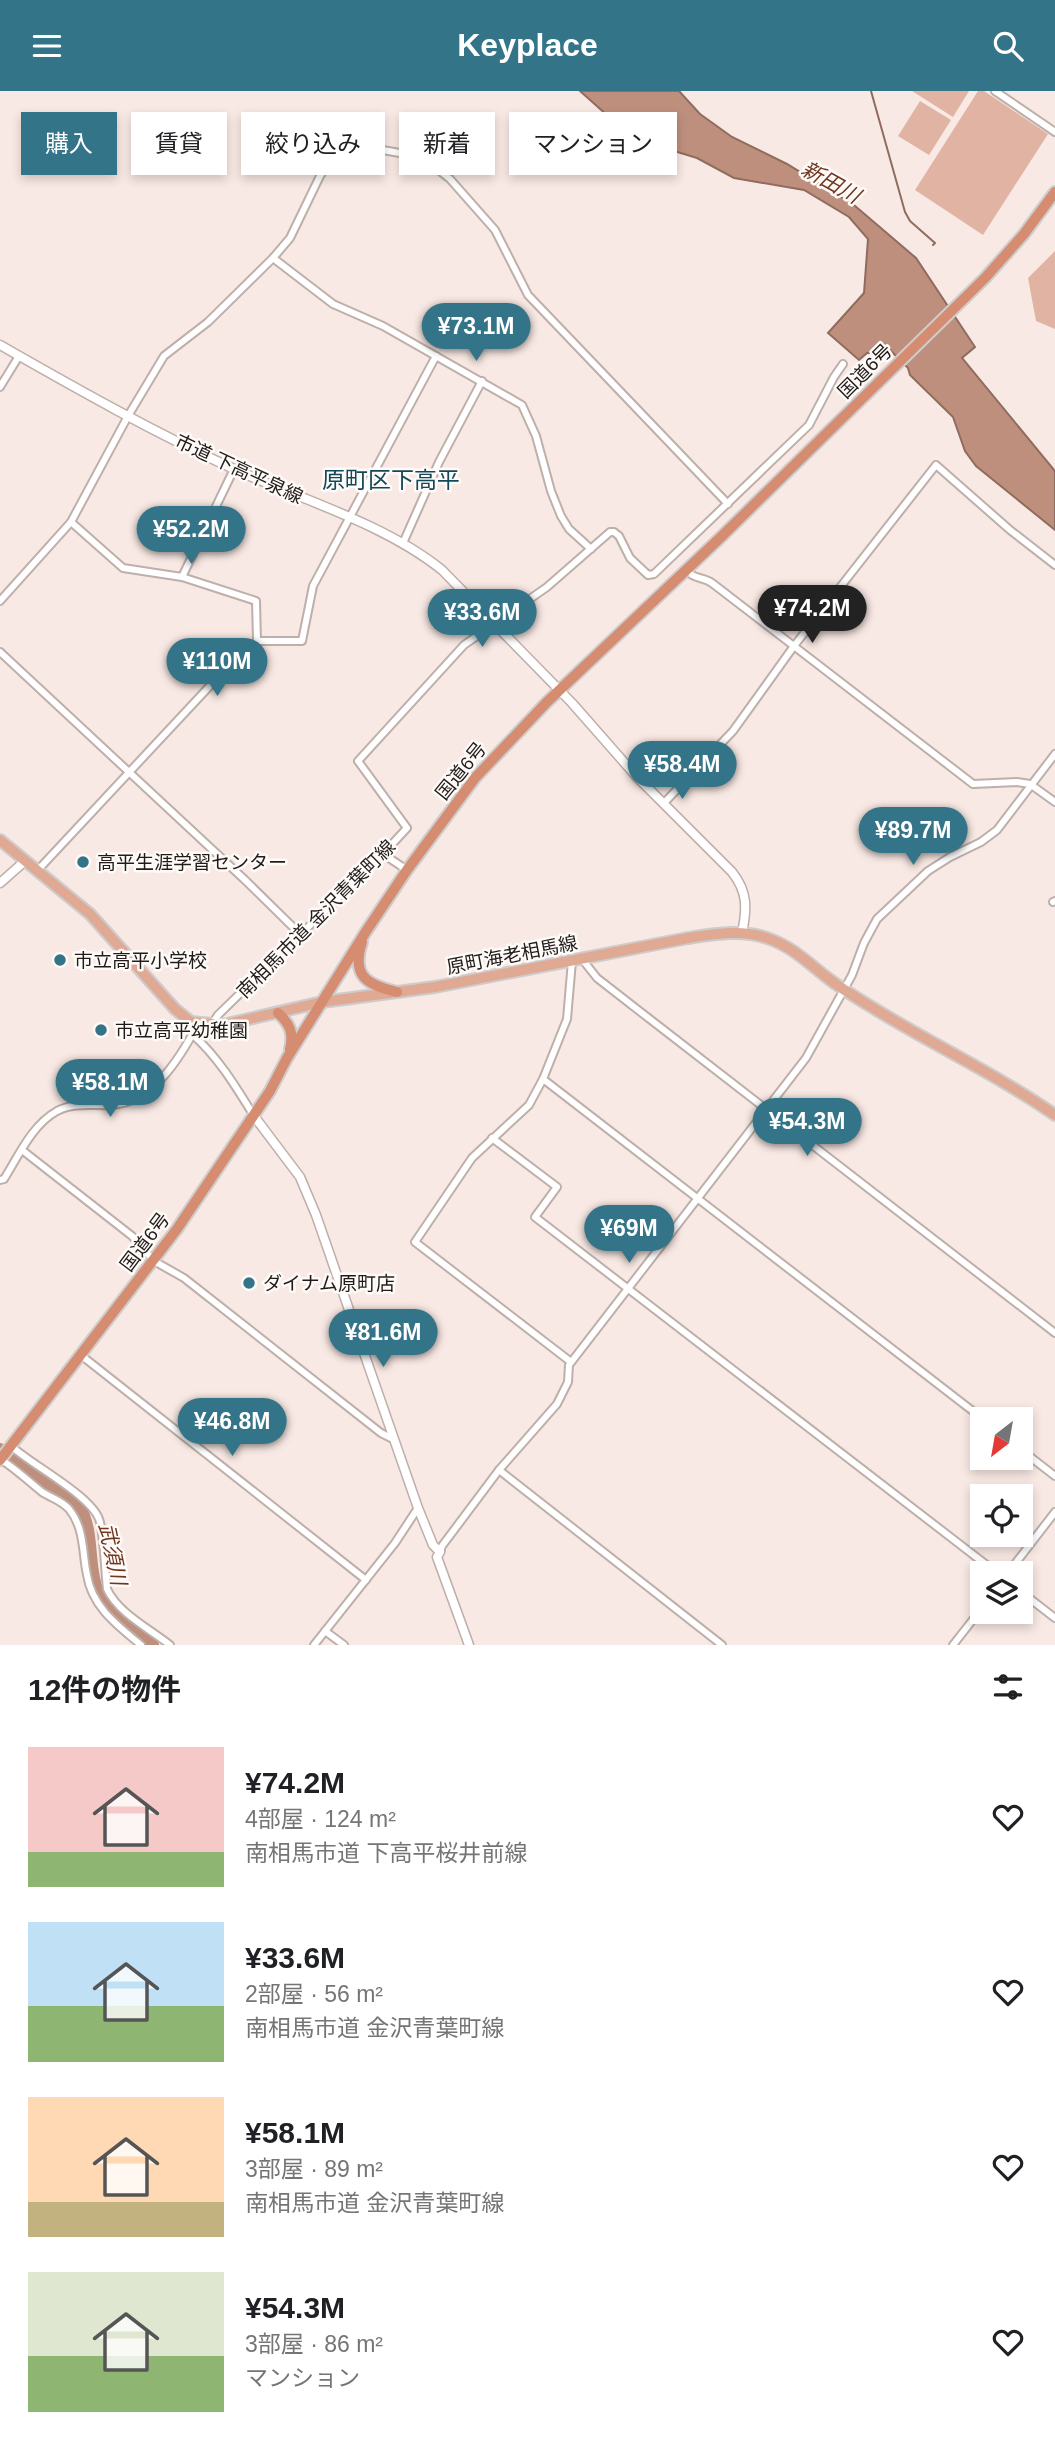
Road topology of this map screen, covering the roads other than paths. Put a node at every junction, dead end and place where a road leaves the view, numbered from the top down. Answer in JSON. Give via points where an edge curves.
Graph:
{"nodes":[{"id":1,"x":995,"y":91,"type":"edge"},
{"id":2,"x":1055,"y":132,"type":"edge"},
{"id":3,"x":385,"y":150,"type":"edge"},
{"id":4,"x":322,"y":175,"type":"edge"},
{"id":5,"x":1055,"y":192,"type":"edge"},
{"id":6,"x":273,"y":258,"type":"junction"},
{"id":7,"x":0,"y":345,"type":"edge"},
{"id":8,"x":19,"y":356,"type":"junction"},
{"id":9,"x":436,"y":356,"type":"junction"},
{"id":10,"x":843,"y":364,"type":"dead end"},
{"id":11,"x":482,"y":381,"type":"junction"},
{"id":12,"x":0,"y":387,"type":"edge"},
{"id":13,"x":128,"y":416,"type":"junction"},
{"id":14,"x":234,"y":469,"type":"junction"},
{"id":15,"x":728,"y":504,"type":"junction"},
{"id":16,"x":349,"y":518,"type":"junction"},
{"id":17,"x":71,"y":523,"type":"junction"},
{"id":18,"x":403,"y":543,"type":"junction"},
{"id":19,"x":590,"y":549,"type":"junction"},
{"id":20,"x":1055,"y":565,"type":"edge"},
{"id":21,"x":692,"y":575,"type":"dead end"},
{"id":22,"x":182,"y":577,"type":"junction"},
{"id":23,"x":0,"y":601,"type":"edge"},
{"id":24,"x":492,"y":624,"type":"junction"},
{"id":25,"x":257,"y":641,"type":"junction"},
{"id":26,"x":794,"y":646,"type":"junction"},
{"id":27,"x":0,"y":652,"type":"edge"},
{"id":28,"x":559,"y":692,"type":"junction"},
{"id":29,"x":1055,"y":754,"type":"edge"},
{"id":30,"x":129,"y":772,"type":"junction"},
{"id":31,"x":1030,"y":784,"type":"junction"},
{"id":32,"x":664,"y":803,"type":"junction"},
{"id":33,"x":1055,"y":803,"type":"edge"},
{"id":34,"x":0,"y":840,"type":"edge"},
{"id":35,"x":383,"y":854,"type":"junction"},
{"id":36,"x":25,"y":861,"type":"junction"},
{"id":37,"x":407,"y":870,"type":"junction"},
{"id":38,"x":37,"y":871,"type":"junction"},
{"id":39,"x":0,"y":883,"type":"edge"},
{"id":40,"x":365,"y":933,"type":"junction"},
{"id":41,"x":742,"y":933,"type":"junction"},
{"id":42,"x":300,"y":934,"type":"junction"},
{"id":43,"x":577,"y":960,"type":"junction"},
{"id":44,"x":844,"y":989,"type":"junction"},
{"id":45,"x":397,"y":992,"type":"junction"},
{"id":46,"x":322,"y":1002,"type":"junction"},
{"id":47,"x":278,"y":1013,"type":"junction"},
{"id":48,"x":198,"y":1024,"type":"junction"},
{"id":49,"x":211,"y":1025,"type":"junction"},
{"id":50,"x":193,"y":1035,"type":"junction"},
{"id":51,"x":287,"y":1058,"type":"junction"},
{"id":52,"x":543,"y":1079,"type":"junction"},
{"id":53,"x":766,"y":1109,"type":"junction"},
{"id":54,"x":1055,"y":1115,"type":"edge"},
{"id":55,"x":254,"y":1116,"type":"junction"},
{"id":56,"x":492,"y":1138,"type":"junction"},
{"id":57,"x":22,"y":1150,"type":"junction"},
{"id":58,"x":0,"y":1180,"type":"edge"},
{"id":59,"x":698,"y":1198,"type":"junction"},
{"id":60,"x":154,"y":1261,"type":"junction"},
{"id":61,"x":629,"y":1287,"type":"junction"},
{"id":62,"x":1055,"y":1333,"type":"edge"},
{"id":63,"x":82,"y":1356,"type":"junction"},
{"id":64,"x":571,"y":1362,"type":"junction"},
{"id":65,"x":970,"y":1409,"type":"edge"},
{"id":66,"x":393,"y":1439,"type":"junction"},
{"id":67,"x":4,"y":1455,"type":"edge"},
{"id":68,"x":1033,"y":1459,"type":"edge"},
{"id":69,"x":499,"y":1470,"type":"junction"},
{"id":70,"x":1055,"y":1476,"type":"edge"},
{"id":71,"x":418,"y":1508,"type":"junction"},
{"id":72,"x":1055,"y":1512,"type":"edge"},
{"id":73,"x":440,"y":1552,"type":"junction"},
{"id":74,"x":982,"y":1561,"type":"edge"},
{"id":75,"x":1017,"y":1561,"type":"edge"},
{"id":76,"x":366,"y":1580,"type":"junction"},
{"id":77,"x":1033,"y":1601,"type":"edge"},
{"id":78,"x":1055,"y":1618,"type":"edge"},
{"id":79,"x":970,"y":1623,"type":"edge"},
{"id":80,"x":325,"y":1631,"type":"junction"},
{"id":81,"x":142,"y":1645,"type":"edge"},
{"id":82,"x":170,"y":1645,"type":"edge"},
{"id":83,"x":314,"y":1645,"type":"edge"},
{"id":84,"x":344,"y":1645,"type":"edge"},
{"id":85,"x":469,"y":1645,"type":"edge"},
{"id":86,"x":722,"y":1645,"type":"edge"},
{"id":87,"x":953,"y":1645,"type":"edge"}],
"edges":[{"from":1,"to":2,"type":"street"},
{"from":3,"to":15,"type":"street","via":[[411,155],[450,179],[495,230],[528,295]]},
{"from":4,"to":6,"type":"street","via":[[295,230]]},
{"from":5,"to":28,"type":"highway","name":"国道6号","via":[[1024,234],[964,299]]},
{"from":6,"to":9,"type":"street","via":[[333,305]]},
{"from":6,"to":13,"type":"street","via":[[208,322],[164,356]]},
{"from":7,"to":8,"type":"street","name":"市道 下高平泉線"},
{"from":8,"to":12,"type":"street"},
{"from":8,"to":13,"type":"street","name":"市道 下高平泉線"},
{"from":9,"to":11,"type":"street"},
{"from":9,"to":16,"type":"street"},
{"from":10,"to":15,"type":"street","name":"南相馬市道 金沢青葉町線","via":[[809,425]]},
{"from":11,"to":18,"type":"street"},
{"from":11,"to":19,"type":"street","via":[[522,405],[561,516]]},
{"from":13,"to":14,"type":"street","name":"市道 下高平泉線"},
{"from":13,"to":17,"type":"street"},
{"from":14,"to":16,"type":"street","name":"市道 下高平泉線"},
{"from":14,"to":22,"type":"street"},
{"from":15,"to":19,"type":"street","name":"南相馬市道 金沢青葉町線","via":[[675,560],[654,574],[648,575],[630,558],[614,532]]},
{"from":16,"to":18,"type":"street","name":"市道 下高平泉線"},
{"from":16,"to":25,"type":"street","via":[[313,586],[302,641]]},
{"from":17,"to":22,"type":"street","via":[[123,568]]},
{"from":17,"to":23,"type":"street"},
{"from":18,"to":24,"type":"street","name":"市道 下高平泉線","via":[[442,571]]},
{"from":19,"to":24,"type":"street","name":"南相馬市道 金沢青葉町線","via":[[547,587]]},
{"from":20,"to":26,"type":"street","via":[[936,465]]},
{"from":21,"to":26,"type":"street","via":[[705,578]]},
{"from":22,"to":25,"type":"street","via":[[256,601]]},
{"from":24,"to":28,"type":"street","name":"市道 下高平泉線"},
{"from":24,"to":35,"type":"street","name":"南相馬市道 金沢青葉町線","via":[[464,645],[358,761],[407,828]]},
{"from":25,"to":30,"type":"street"},
{"from":26,"to":31,"type":"street","via":[[973,784]]},
{"from":26,"to":32,"type":"street","via":[[733,731]]},
{"from":27,"to":30,"type":"street"},
{"from":28,"to":32,"type":"street","name":"市道 下高平泉線"},
{"from":28,"to":37,"type":"highway","name":"国道6号","via":[[475,778]]},
{"from":29,"to":31,"type":"street"},
{"from":30,"to":38,"type":"street"},
{"from":30,"to":42,"type":"street"},
{"from":31,"to":33,"type":"street"},
{"from":31,"to":44,"type":"street","via":[[997,830],[928,871],[877,919]]},
{"from":32,"to":41,"type":"street","name":"市道 下高平泉線","via":[[742,884],[746,899]]},
{"from":34,"to":36,"type":"main road"},
{"from":35,"to":37,"type":"street"},
{"from":35,"to":42,"type":"street","name":"南相馬市道 金沢青葉町線"},
{"from":36,"to":38,"type":"main road"},
{"from":36,"to":39,"type":"street"},
{"from":37,"to":40,"type":"highway","name":"国道6号"},
{"from":38,"to":48,"type":"main road","via":[[90,914],[175,1009]]},
{"from":40,"to":45,"type":"highway","via":[[358,960],[360,972],[370,983]]},
{"from":40,"to":46,"type":"highway","name":"国道6号"},
{"from":41,"to":43,"type":"main road","name":"原町海老相馬線","via":[[717,933]]},
{"from":41,"to":44,"type":"main road","name":"原町海老相馬線","via":[[793,950]]},
{"from":42,"to":49,"type":"street","name":"南相馬市道 金沢青葉町線"},
{"from":43,"to":45,"type":"main road","name":"原町海老相馬線"},
{"from":43,"to":52,"type":"street","via":[[567,1019]]},
{"from":43,"to":53,"type":"street"},
{"from":44,"to":53,"type":"street","via":[[806,1058]]},
{"from":44,"to":54,"type":"main road","name":"原町海老相馬線"},
{"from":45,"to":46,"type":"main road","name":"原町海老相馬線"},
{"from":46,"to":47,"type":"main road","name":"原町海老相馬線"},
{"from":46,"to":51,"type":"highway","name":"国道6号"},
{"from":47,"to":49,"type":"main road","name":"原町海老相馬線"},
{"from":47,"to":51,"type":"highway","via":[[292,1033]]},
{"from":48,"to":49,"type":"main road","name":"原町海老相馬線"},
{"from":48,"to":50,"type":"street"},
{"from":50,"to":55,"type":"street","via":[[224,1070]]},
{"from":50,"to":57,"type":"street","via":[[159,1081],[139,1099],[120,1105],[64,1108],[41,1123]]},
{"from":51,"to":55,"type":"highway","name":"国道6号"},
{"from":52,"to":56,"type":"street","via":[[529,1105]]},
{"from":52,"to":59,"type":"street"},
{"from":53,"to":59,"type":"street"},
{"from":53,"to":62,"type":"street"},
{"from":55,"to":60,"type":"highway","name":"国道6号"},
{"from":55,"to":66,"type":"street","via":[[300,1177]]},
{"from":56,"to":61,"type":"street","via":[[556,1187],[536,1217]]},
{"from":56,"to":64,"type":"street","via":[[472,1158],[415,1241]]},
{"from":57,"to":58,"type":"street"},
{"from":57,"to":60,"type":"street","via":[[132,1237]]},
{"from":59,"to":61,"type":"street"},
{"from":59,"to":65,"type":"street"},
{"from":60,"to":63,"type":"highway","name":"国道6号"},
{"from":60,"to":66,"type":"street","via":[[184,1277]]},
{"from":61,"to":64,"type":"street"},
{"from":61,"to":74,"type":"street"},
{"from":63,"to":67,"type":"highway","name":"国道6号"},
{"from":63,"to":76,"type":"street"},
{"from":64,"to":69,"type":"street","via":[[568,1382],[556,1404]]},
{"from":66,"to":71,"type":"street"},
{"from":67,"to":81,"type":"street","via":[[43,1492],[68,1508],[82,1534],[92,1592],[103,1611]]},
{"from":67,"to":82,"type":"street","via":[[75,1493],[90,1506],[99,1518],[111,1597]]},
{"from":68,"to":70,"type":"street"},
{"from":69,"to":73,"type":"street"},
{"from":69,"to":86,"type":"street"},
{"from":71,"to":73,"type":"street"},
{"from":71,"to":76,"type":"street"},
{"from":72,"to":75,"type":"street"},
{"from":73,"to":85,"type":"street","via":[[437,1557]]},
{"from":76,"to":80,"type":"street"},
{"from":77,"to":78,"type":"street"},
{"from":79,"to":87,"type":"street"},
{"from":80,"to":83,"type":"street"},
{"from":80,"to":84,"type":"street"}]}
